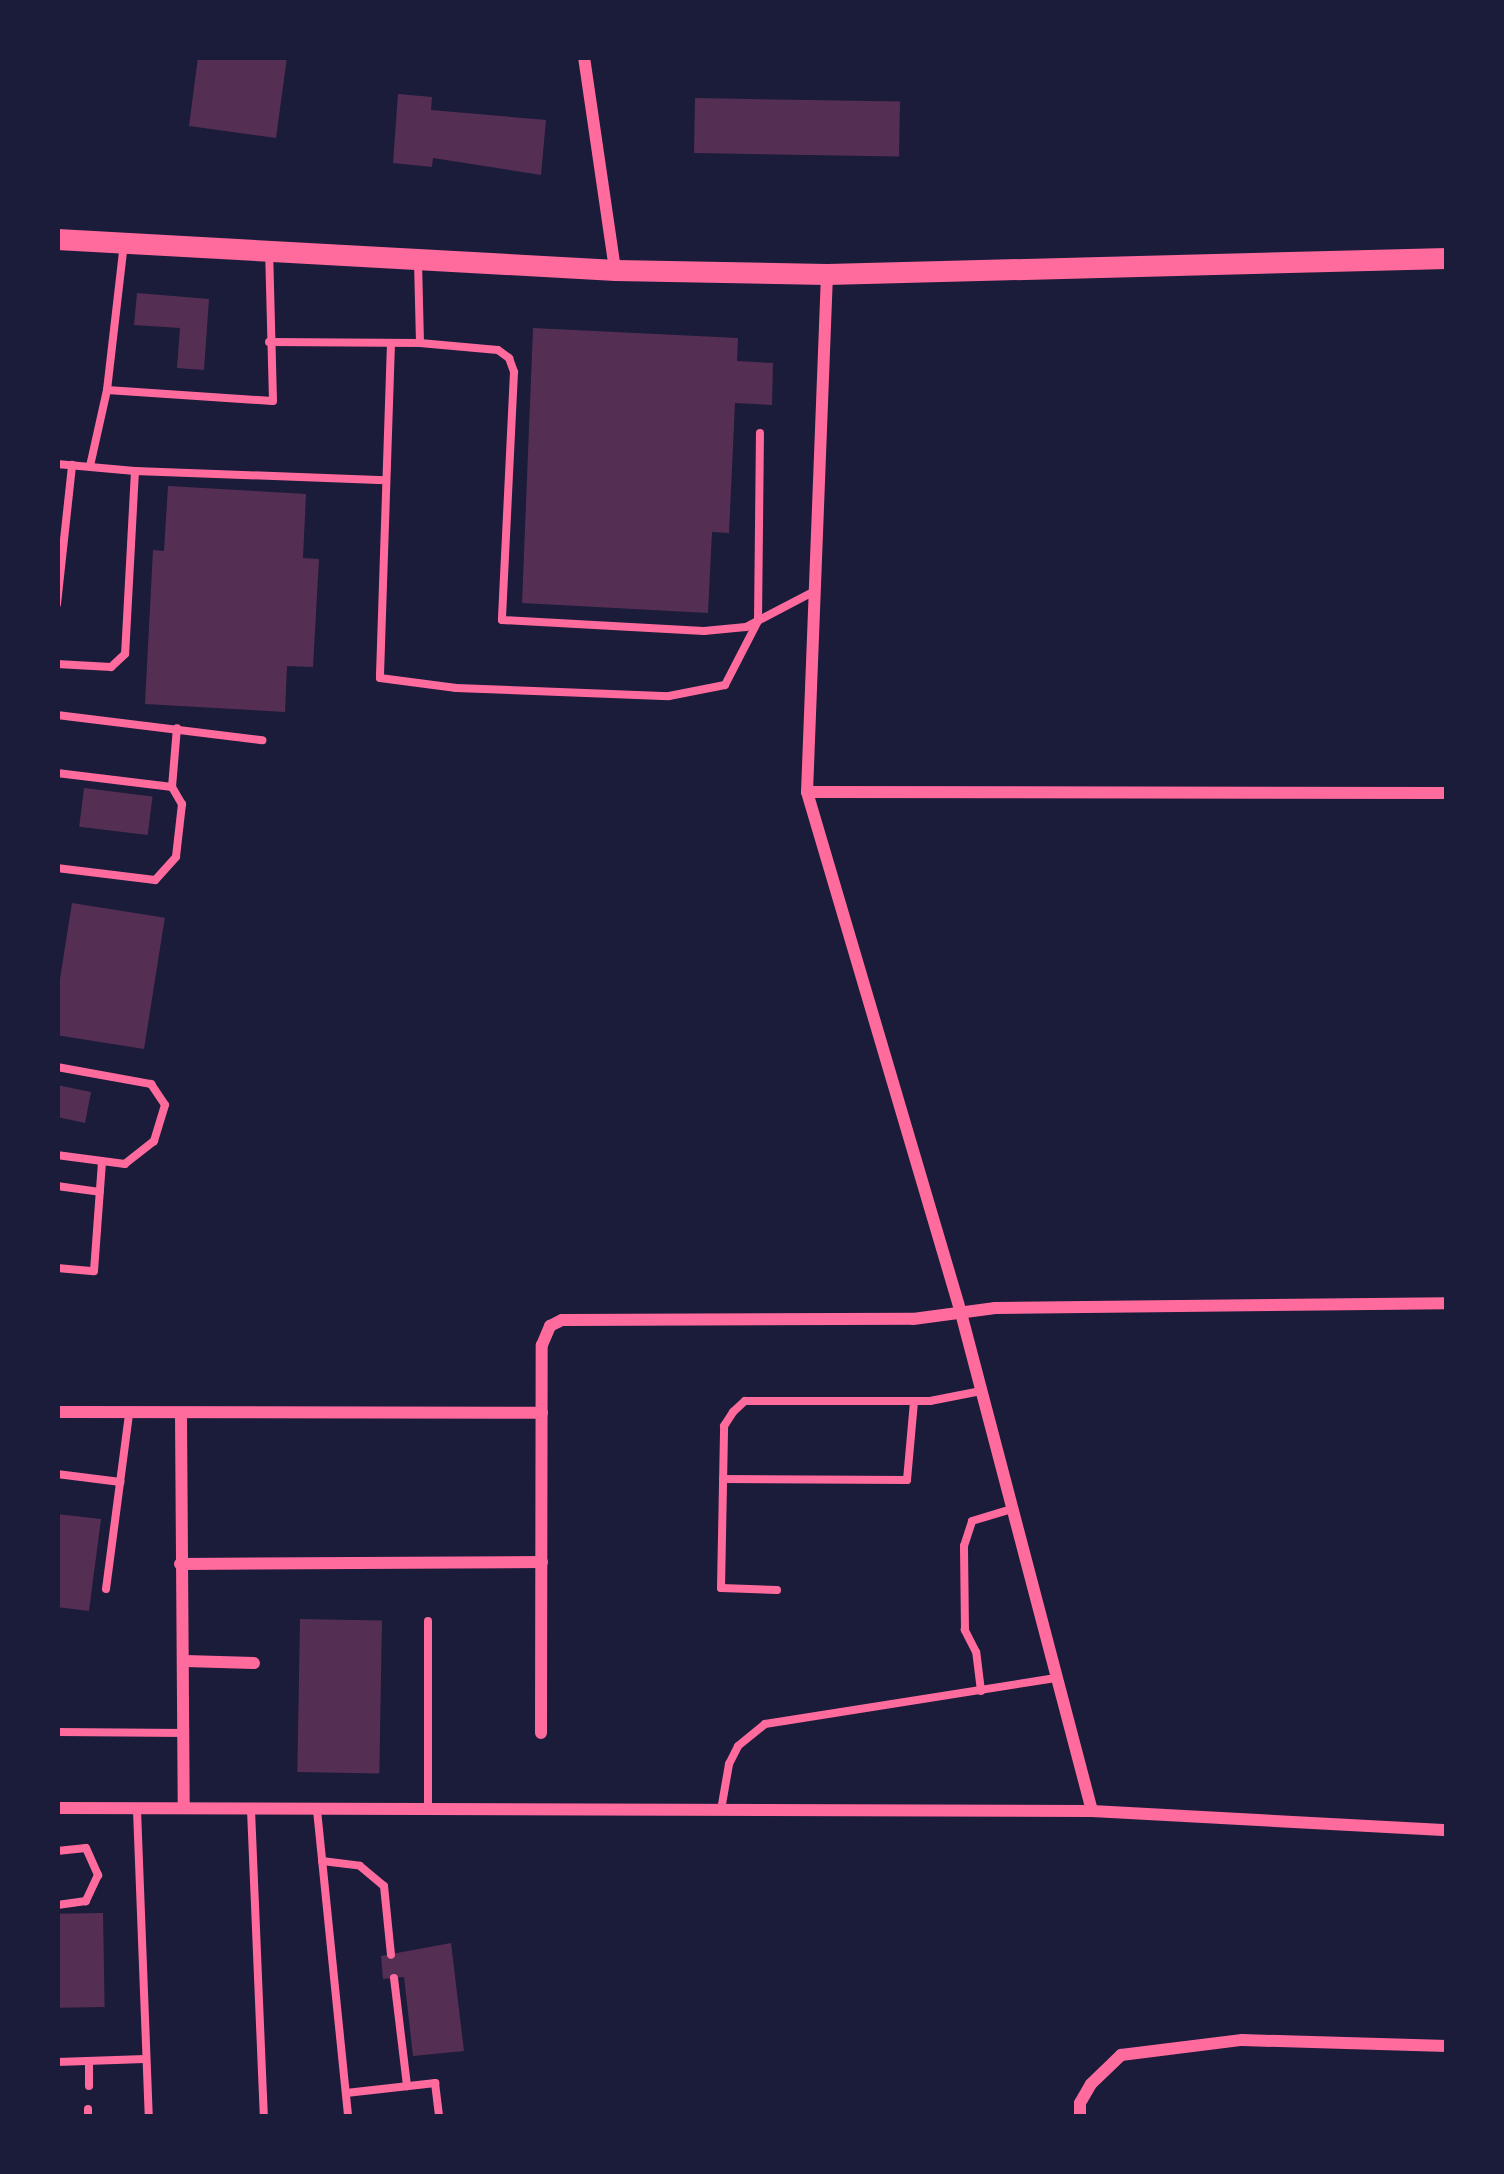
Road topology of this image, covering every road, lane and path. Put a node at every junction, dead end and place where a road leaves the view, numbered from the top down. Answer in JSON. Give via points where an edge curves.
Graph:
{"nodes":[{"id":1,"x":584,"y":57,"type":"edge"},
{"id":2,"x":57,"y":238,"type":"edge"},
{"id":3,"x":124,"y":242,"type":"junction"},
{"id":4,"x":268,"y":249,"type":"junction"},
{"id":5,"x":418,"y":258,"type":"junction"},
{"id":6,"x":1447,"y":258,"type":"edge"},
{"id":7,"x":615,"y":270,"type":"junction"},
{"id":8,"x":827,"y":274,"type":"junction"},
{"id":9,"x":269,"y":342,"type":"junction"},
{"id":10,"x":391,"y":343,"type":"junction"},
{"id":11,"x":420,"y":343,"type":"junction"},
{"id":12,"x":107,"y":390,"type":"junction"},
{"id":13,"x":760,"y":433,"type":"dead end"},
{"id":14,"x":57,"y":464,"type":"edge"},
{"id":15,"x":72,"y":465,"type":"junction"},
{"id":16,"x":90,"y":466,"type":"junction"},
{"id":17,"x":135,"y":471,"type":"junction"},
{"id":18,"x":386,"y":480,"type":"junction"},
{"id":19,"x":814,"y":591,"type":"junction"},
{"id":20,"x":57,"y":604,"type":"edge"},
{"id":21,"x":758,"y":621,"type":"junction"},
{"id":22,"x":57,"y":664,"type":"edge"},
{"id":23,"x":57,"y":715,"type":"edge"},
{"id":24,"x":177,"y":728,"type":"junction"},
{"id":25,"x":262,"y":740,"type":"dead end"},
{"id":26,"x":57,"y":773,"type":"edge"},
{"id":27,"x":172,"y":787,"type":"junction"},
{"id":28,"x":807,"y":792,"type":"junction"},
{"id":29,"x":1447,"y":793,"type":"edge"},
{"id":30,"x":57,"y":868,"type":"edge"},
{"id":31,"x":57,"y":1067,"type":"edge"},
{"id":32,"x":57,"y":1155,"type":"edge"},
{"id":33,"x":102,"y":1161,"type":"junction"},
{"id":34,"x":57,"y":1186,"type":"edge"},
{"id":35,"x":100,"y":1192,"type":"junction"},
{"id":36,"x":57,"y":1268,"type":"edge"},
{"id":37,"x":1447,"y":1303,"type":"edge"},
{"id":38,"x":961,"y":1312,"type":"junction"},
{"id":39,"x":981,"y":1390,"type":"junction"},
{"id":40,"x":914,"y":1401,"type":"junction"},
{"id":41,"x":57,"y":1412,"type":"edge"},
{"id":42,"x":542,"y":1413,"type":"junction"},
{"id":43,"x":129,"y":1415,"type":"junction"},
{"id":44,"x":181,"y":1415,"type":"junction"},
{"id":45,"x":57,"y":1474,"type":"edge"},
{"id":46,"x":723,"y":1478,"type":"junction"},
{"id":47,"x":120,"y":1482,"type":"junction"},
{"id":48,"x":1012,"y":1508,"type":"junction"},
{"id":49,"x":542,"y":1562,"type":"junction"},
{"id":50,"x":180,"y":1564,"type":"junction"},
{"id":51,"x":106,"y":1588,"type":"dead end"},
{"id":52,"x":777,"y":1590,"type":"dead end"},
{"id":53,"x":428,"y":1622,"type":"dead end"},
{"id":54,"x":185,"y":1661,"type":"junction"},
{"id":55,"x":254,"y":1663,"type":"dead end"},
{"id":56,"x":1057,"y":1678,"type":"junction"},
{"id":57,"x":982,"y":1691,"type":"junction"},
{"id":58,"x":57,"y":1732,"type":"edge"},
{"id":59,"x":185,"y":1733,"type":"junction"},
{"id":60,"x":541,"y":1733,"type":"dead end"},
{"id":61,"x":57,"y":1808,"type":"edge"},
{"id":62,"x":137,"y":1808,"type":"junction"},
{"id":63,"x":184,"y":1808,"type":"junction"},
{"id":64,"x":251,"y":1808,"type":"junction"},
{"id":65,"x":316,"y":1809,"type":"junction"},
{"id":66,"x":428,"y":1809,"type":"junction"},
{"id":67,"x":722,"y":1810,"type":"junction"},
{"id":68,"x":1092,"y":1810,"type":"junction"},
{"id":69,"x":1447,"y":1830,"type":"edge"},
{"id":70,"x":57,"y":1851,"type":"edge"},
{"id":71,"x":322,"y":1862,"type":"junction"},
{"id":72,"x":57,"y":1905,"type":"edge"},
{"id":73,"x":391,"y":1955,"type":"dead end"},
{"id":74,"x":394,"y":1978,"type":"dead end"},
{"id":75,"x":1447,"y":2046,"type":"edge"},
{"id":76,"x":145,"y":2059,"type":"junction"},
{"id":77,"x":57,"y":2062,"type":"edge"},
{"id":78,"x":88,"y":2062,"type":"junction"},
{"id":79,"x":88,"y":2086,"type":"dead end"},
{"id":80,"x":407,"y":2086,"type":"junction"},
{"id":81,"x":346,"y":2093,"type":"junction"},
{"id":82,"x":149,"y":2117,"type":"edge"},
{"id":83,"x":264,"y":2117,"type":"edge"},
{"id":84,"x":348,"y":2117,"type":"edge"},
{"id":85,"x":439,"y":2117,"type":"edge"},
{"id":86,"x":1080,"y":2117,"type":"edge"}],
"edges":[{"from":1,"to":7,"type":"street"},
{"from":2,"to":3,"type":"main road"},
{"from":3,"to":4,"type":"main road"},
{"from":3,"to":12,"type":"lane"},
{"from":4,"to":5,"type":"main road"},
{"from":4,"to":9,"type":"lane"},
{"from":5,"to":7,"type":"main road"},
{"from":5,"to":11,"type":"lane"},
{"from":6,"to":8,"type":"main road"},
{"from":7,"to":8,"type":"main road"},
{"from":8,"to":19,"type":"street"},
{"from":9,"to":10,"type":"lane"},
{"from":9,"to":12,"type":"lane","via":[[273,401]]},
{"from":10,"to":11,"type":"lane"},
{"from":10,"to":18,"type":"lane"},
{"from":11,"to":21,"type":"lane","via":[[498,350],[514,373],[502,620],[704,631]]},
{"from":12,"to":16,"type":"lane"},
{"from":13,"to":21,"type":"lane"},
{"from":14,"to":15,"type":"lane"},
{"from":15,"to":16,"type":"lane"},
{"from":15,"to":20,"type":"lane"},
{"from":16,"to":17,"type":"lane"},
{"from":17,"to":18,"type":"lane"},
{"from":17,"to":22,"type":"lane","via":[[125,654],[110,667]]},
{"from":18,"to":21,"type":"lane","via":[[380,678],[456,688],[692,692],[725,685]]},
{"from":19,"to":21,"type":"lane"},
{"from":19,"to":28,"type":"street"},
{"from":23,"to":24,"type":"lane"},
{"from":24,"to":25,"type":"lane"},
{"from":24,"to":27,"type":"lane"},
{"from":26,"to":27,"type":"lane"},
{"from":27,"to":30,"type":"lane","via":[[182,804],[176,857],[155,880]]},
{"from":28,"to":29,"type":"street"},
{"from":28,"to":38,"type":"street"},
{"from":31,"to":33,"type":"lane","via":[[151,1084],[165,1105],[154,1142],[125,1164]]},
{"from":32,"to":33,"type":"lane"},
{"from":33,"to":35,"type":"lane"},
{"from":34,"to":35,"type":"lane"},
{"from":35,"to":36,"type":"lane","via":[[94,1271]]},
{"from":37,"to":38,"type":"street"},
{"from":38,"to":39,"type":"street"},
{"from":38,"to":42,"type":"street","via":[[913,1319],[562,1320],[542,1345]]},
{"from":39,"to":40,"type":"lane"},
{"from":39,"to":48,"type":"street"},
{"from":40,"to":46,"type":"lane","via":[[745,1401],[724,1426]]},
{"from":40,"to":46,"type":"lane","via":[[907,1480]]},
{"from":41,"to":43,"type":"street"},
{"from":42,"to":44,"type":"street"},
{"from":42,"to":49,"type":"street"},
{"from":43,"to":44,"type":"street"},
{"from":43,"to":47,"type":"lane"},
{"from":44,"to":50,"type":"street"},
{"from":45,"to":47,"type":"lane"},
{"from":46,"to":52,"type":"lane","via":[[721,1588]]},
{"from":47,"to":51,"type":"lane"},
{"from":48,"to":56,"type":"street"},
{"from":48,"to":57,"type":"lane","via":[[972,1521],[964,1546],[965,1630]]},
{"from":49,"to":50,"type":"street"},
{"from":49,"to":60,"type":"street"},
{"from":50,"to":54,"type":"street"},
{"from":53,"to":66,"type":"lane"},
{"from":54,"to":55,"type":"street"},
{"from":54,"to":59,"type":"street"},
{"from":56,"to":57,"type":"lane"},
{"from":56,"to":68,"type":"street"},
{"from":57,"to":67,"type":"lane","via":[[765,1724],[729,1764]]},
{"from":58,"to":59,"type":"lane"},
{"from":59,"to":63,"type":"street"},
{"from":61,"to":62,"type":"street"},
{"from":62,"to":63,"type":"street"},
{"from":62,"to":76,"type":"lane"},
{"from":63,"to":64,"type":"street"},
{"from":64,"to":65,"type":"street"},
{"from":64,"to":83,"type":"lane"},
{"from":65,"to":66,"type":"street"},
{"from":65,"to":71,"type":"lane"},
{"from":66,"to":67,"type":"street"},
{"from":67,"to":68,"type":"street"},
{"from":68,"to":69,"type":"street"},
{"from":70,"to":72,"type":"lane","via":[[86,1848],[98,1876],[86,1901]]},
{"from":71,"to":73,"type":"lane","via":[[360,1866],[384,1886]]},
{"from":71,"to":81,"type":"lane"},
{"from":74,"to":80,"type":"lane"},
{"from":75,"to":86,"type":"street","via":[[1242,2040],[1121,2056],[1091,2084]]},
{"from":76,"to":78,"type":"lane"},
{"from":76,"to":82,"type":"lane"},
{"from":77,"to":78,"type":"lane"},
{"from":78,"to":79,"type":"lane"},
{"from":80,"to":81,"type":"lane"},
{"from":80,"to":85,"type":"lane","via":[[435,2083]]},
{"from":81,"to":84,"type":"lane"}]}
